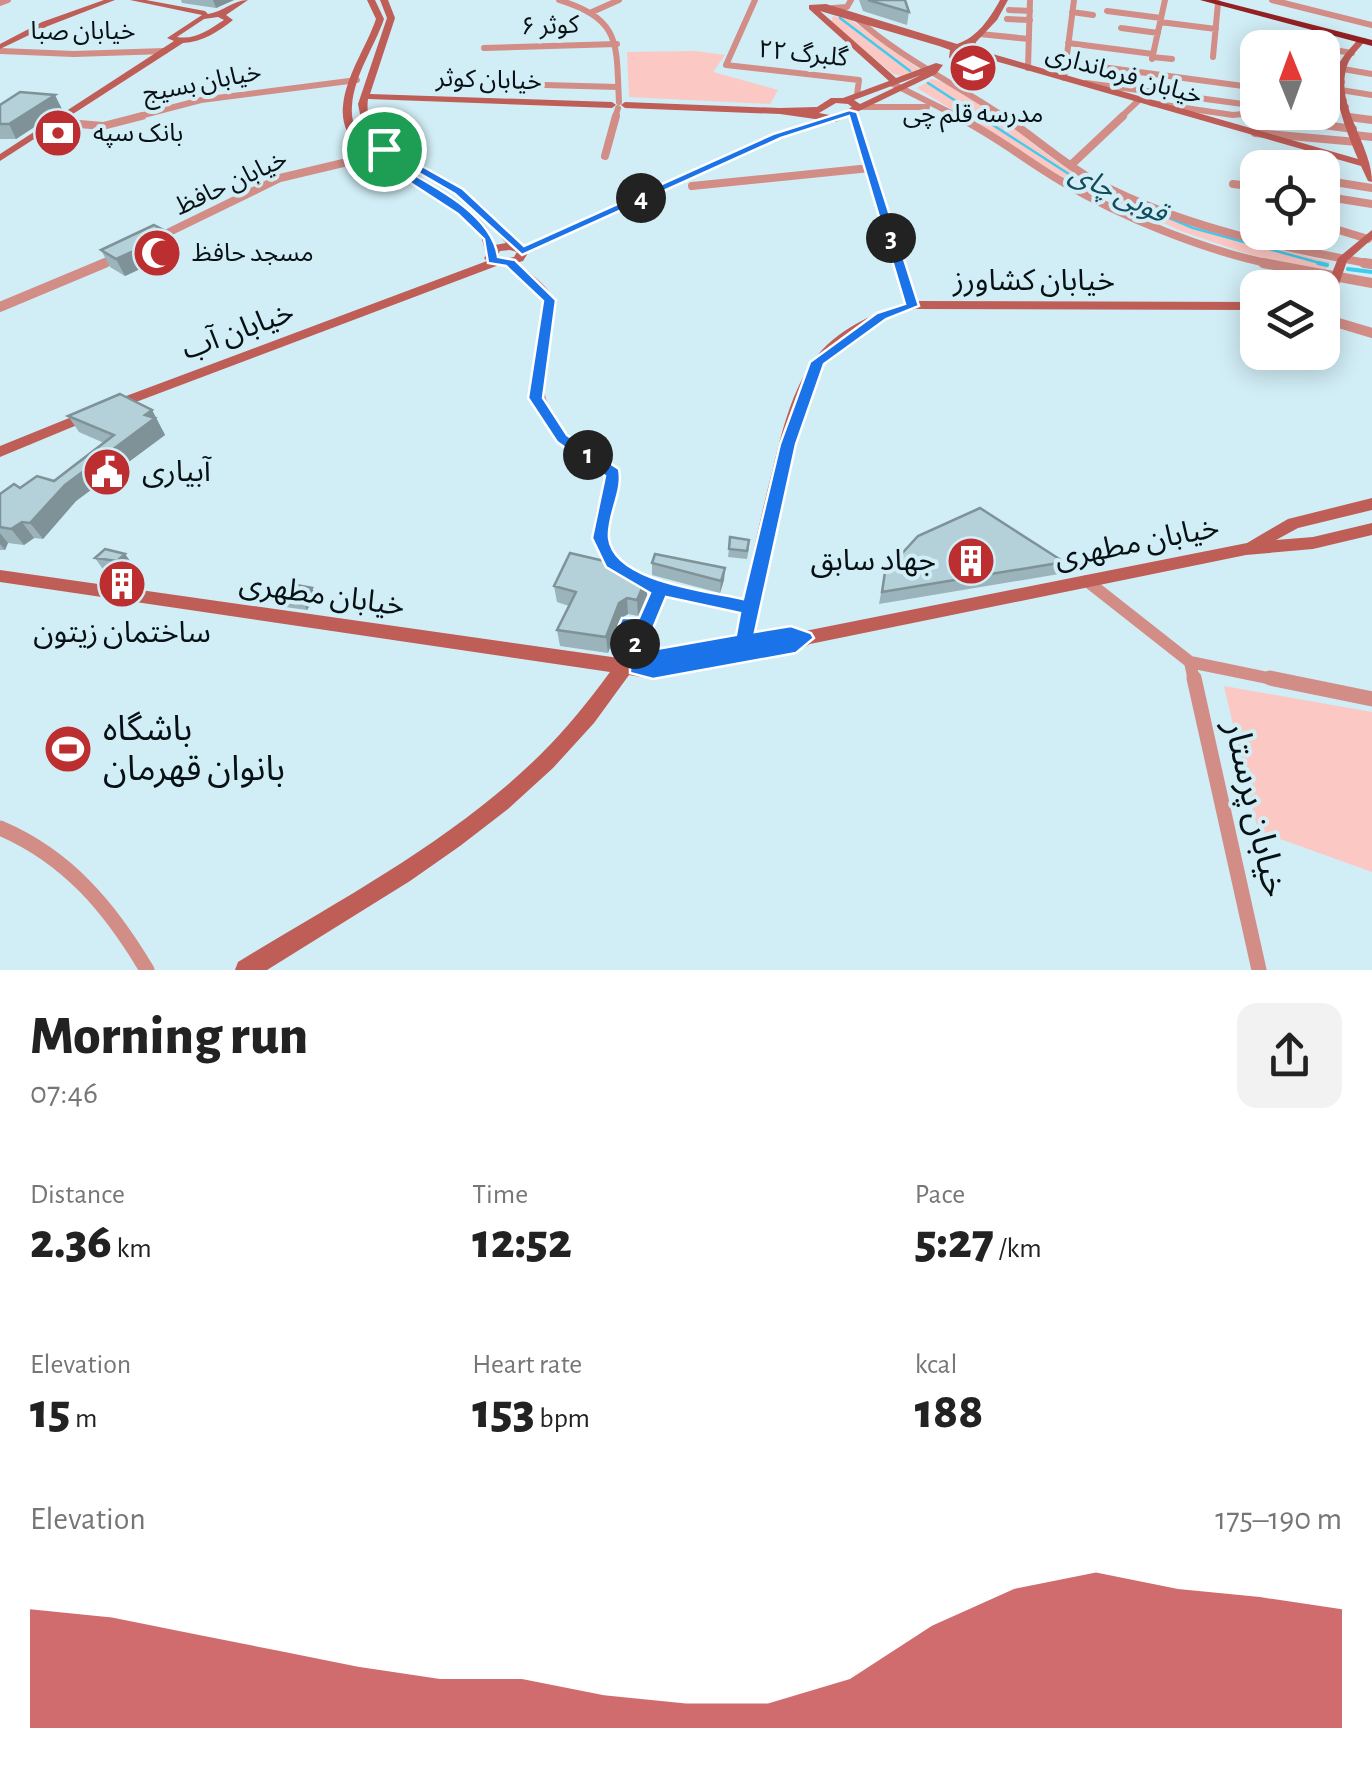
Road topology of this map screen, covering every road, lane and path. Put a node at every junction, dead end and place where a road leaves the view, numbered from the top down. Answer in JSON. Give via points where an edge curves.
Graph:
{"nodes":[{"id":1,"x":8,"y":0,"type":"edge"},
{"id":2,"x":111,"y":0,"type":"edge"},
{"id":3,"x":134,"y":0,"type":"edge"},
{"id":4,"x":244,"y":0,"type":"edge"},
{"id":5,"x":371,"y":0,"type":"edge"},
{"id":6,"x":384,"y":0,"type":"edge"},
{"id":7,"x":558,"y":0,"type":"edge"},
{"id":8,"x":619,"y":0,"type":"edge"},
{"id":9,"x":755,"y":0,"type":"edge"},
{"id":10,"x":798,"y":0,"type":"edge"},
{"id":11,"x":851,"y":0,"type":"edge"},
{"id":12,"x":1004,"y":0,"type":"edge"},
{"id":13,"x":1030,"y":0,"type":"edge"},
{"id":14,"x":1165,"y":0,"type":"edge"},
{"id":15,"x":1205,"y":0,"type":"edge"},
{"id":16,"x":1272,"y":0,"type":"edge"},
{"id":17,"x":1220,"y":2,"type":"edge"},
{"id":18,"x":0,"y":3,"type":"edge"},
{"id":19,"x":820,"y":8,"type":"edge"},
{"id":20,"x":1073,"y":9,"type":"edge"},
{"id":21,"x":1009,"y":10,"type":"dead end"},
{"id":22,"x":1030,"y":11,"type":"junction"},
{"id":23,"x":1092,"y":11,"type":"dead end"},
{"id":24,"x":1107,"y":11,"type":"dead end"},
{"id":25,"x":592,"y":12,"type":"junction"},
{"id":26,"x":205,"y":15,"type":"junction"},
{"id":27,"x":220,"y":15,"type":"junction"},
{"id":28,"x":856,"y":16,"type":"junction"},
{"id":29,"x":1175,"y":16,"type":"dead end"},
{"id":30,"x":1059,"y":18,"type":"dead end"},
{"id":31,"x":1161,"y":18,"type":"junction"},
{"id":32,"x":1008,"y":22,"type":"dead end"},
{"id":33,"x":1029,"y":23,"type":"junction"},
{"id":34,"x":882,"y":25,"type":"junction"},
{"id":35,"x":1372,"y":26,"type":"edge"},
{"id":36,"x":1120,"y":28,"type":"dead end"},
{"id":37,"x":1216,"y":29,"type":"junction"},
{"id":38,"x":1052,"y":32,"type":"dead end"},
{"id":39,"x":1158,"y":32,"type":"junction"},
{"id":40,"x":980,"y":34,"type":"junction"},
{"id":41,"x":1070,"y":34,"type":"junction"},
{"id":42,"x":879,"y":39,"type":"junction"},
{"id":43,"x":1029,"y":39,"type":"junction"},
{"id":44,"x":1367,"y":39,"type":"edge"},
{"id":45,"x":180,"y":41,"type":"junction"},
{"id":46,"x":1068,"y":43,"type":"junction"},
{"id":47,"x":617,"y":44,"type":"junction"},
{"id":48,"x":484,"y":48,"type":"dead end"},
{"id":49,"x":0,"y":49,"type":"edge"},
{"id":50,"x":165,"y":50,"type":"junction"},
{"id":51,"x":962,"y":50,"type":"junction"},
{"id":52,"x":1152,"y":57,"type":"junction"},
{"id":53,"x":1213,"y":57,"type":"dead end"},
{"id":54,"x":378,"y":58,"type":"junction"},
{"id":55,"x":1340,"y":58,"type":"edge"},
{"id":56,"x":365,"y":59,"type":"junction"},
{"id":57,"x":1172,"y":59,"type":"dead end"},
{"id":58,"x":1340,"y":61,"type":"edge"},
{"id":59,"x":1347,"y":61,"type":"junction"},
{"id":60,"x":1087,"y":66,"type":"dead end"},
{"id":61,"x":933,"y":68,"type":"junction"},
{"id":62,"x":1028,"y":68,"type":"junction"},
{"id":63,"x":1372,"y":74,"type":"edge"},
{"id":64,"x":1064,"y":78,"type":"junction"},
{"id":65,"x":356,"y":80,"type":"junction"},
{"id":66,"x":1077,"y":82,"type":"junction"},
{"id":67,"x":505,"y":84,"type":"dead end"},
{"id":68,"x":898,"y":84,"type":"junction"},
{"id":69,"x":1240,"y":86,"type":"edge"},
{"id":70,"x":618,"y":87,"type":"junction"},
{"id":71,"x":858,"y":95,"type":"junction"},
{"id":72,"x":1340,"y":95,"type":"edge"},
{"id":73,"x":1372,"y":95,"type":"edge"},
{"id":74,"x":365,"y":96,"type":"junction"},
{"id":75,"x":1340,"y":96,"type":"edge"},
{"id":76,"x":1340,"y":98,"type":"edge"},
{"id":77,"x":1344,"y":98,"type":"junction"},
{"id":78,"x":845,"y":100,"type":"junction"},
{"id":79,"x":1340,"y":100,"type":"edge"},
{"id":80,"x":1143,"y":101,"type":"junction"},
{"id":81,"x":619,"y":105,"type":"junction"},
{"id":82,"x":1240,"y":106,"type":"edge"},
{"id":83,"x":857,"y":109,"type":"junction"},
{"id":84,"x":947,"y":112,"type":"junction"},
{"id":85,"x":1240,"y":113,"type":"edge"},
{"id":86,"x":818,"y":115,"type":"junction"},
{"id":87,"x":1372,"y":120,"type":"edge"},
{"id":88,"x":56,"y":122,"type":"junction"},
{"id":89,"x":1332,"y":130,"type":"edge"},
{"id":90,"x":1255,"y":133,"type":"junction"},
{"id":91,"x":1355,"y":135,"type":"junction"},
{"id":92,"x":1372,"y":137,"type":"edge"},
{"id":93,"x":384,"y":149,"type":"junction"},
{"id":94,"x":371,"y":154,"type":"junction"},
{"id":95,"x":605,"y":156,"type":"dead end"},
{"id":96,"x":0,"y":158,"type":"edge"},
{"id":97,"x":1366,"y":161,"type":"edge"},
{"id":98,"x":1072,"y":166,"type":"junction"},
{"id":99,"x":870,"y":168,"type":"junction"},
{"id":100,"x":1372,"y":178,"type":"edge"},
{"id":101,"x":1340,"y":183,"type":"edge"},
{"id":102,"x":1233,"y":184,"type":"dead end"},
{"id":103,"x":1240,"y":185,"type":"edge"},
{"id":104,"x":692,"y":186,"type":"dead end"},
{"id":105,"x":1372,"y":188,"type":"edge"},
{"id":106,"x":1340,"y":199,"type":"edge"},
{"id":107,"x":1372,"y":204,"type":"edge"},
{"id":108,"x":1340,"y":229,"type":"edge"},
{"id":109,"x":1370,"y":236,"type":"edge"},
{"id":110,"x":144,"y":244,"type":"edge"},
{"id":111,"x":519,"y":249,"type":"junction"},
{"id":112,"x":127,"y":252,"type":"edge"},
{"id":113,"x":499,"y":259,"type":"junction"},
{"id":114,"x":1342,"y":260,"type":"junction"},
{"id":115,"x":1372,"y":264,"type":"edge"},
{"id":116,"x":1302,"y":270,"type":"edge"},
{"id":117,"x":1336,"y":270,"type":"edge"},
{"id":118,"x":1340,"y":277,"type":"edge"},
{"id":119,"x":1372,"y":283,"type":"edge"},
{"id":120,"x":912,"y":306,"type":"junction"},
{"id":121,"x":1240,"y":306,"type":"edge"},
{"id":122,"x":0,"y":307,"type":"edge"},
{"id":123,"x":1340,"y":323,"type":"edge"},
{"id":124,"x":1372,"y":333,"type":"edge"},
{"id":125,"x":0,"y":452,"type":"edge"},
{"id":126,"x":1372,"y":504,"type":"edge"},
{"id":127,"x":1306,"y":520,"type":"junction"},
{"id":128,"x":1372,"y":529,"type":"edge"},
{"id":129,"x":1327,"y":540,"type":"junction"},
{"id":130,"x":1246,"y":549,"type":"junction"},
{"id":131,"x":0,"y":576,"type":"edge"},
{"id":132,"x":1088,"y":581,"type":"junction"},
{"id":133,"x":660,"y":589,"type":"junction"},
{"id":134,"x":750,"y":608,"type":"junction"},
{"id":135,"x":644,"y":628,"type":"dead end"},
{"id":136,"x":805,"y":638,"type":"junction"},
{"id":137,"x":744,"y":642,"type":"junction"},
{"id":138,"x":1190,"y":662,"type":"junction"},
{"id":139,"x":630,"y":667,"type":"junction"},
{"id":140,"x":1372,"y":699,"type":"edge"},
{"id":141,"x":0,"y":828,"type":"edge"},
{"id":142,"x":148,"y":970,"type":"edge"},
{"id":143,"x":246,"y":970,"type":"edge"},
{"id":144,"x":1259,"y":970,"type":"edge"}],
"edges":[{"from":1,"to":18,"type":"street"},
{"from":2,"to":49,"type":"main road"},
{"from":3,"to":26,"type":"main road"},
{"from":4,"to":27,"type":"main road"},
{"from":5,"to":56,"type":"main road","via":[[380,19]]},
{"from":6,"to":54,"type":"main road","via":[[391,18]]},
{"from":7,"to":25,"type":"street"},
{"from":8,"to":25,"type":"street"},
{"from":9,"to":71,"type":"street","name":"گلبرگ ۲۲","via":[[726,65],[860,80]]},
{"from":10,"to":19,"type":"main road","name":"خیابان فرمانداری"},
{"from":11,"to":19,"type":"street","via":[[848,7]]},
{"from":11,"to":28,"type":"street"},
{"from":12,"to":40,"type":"main road"},
{"from":13,"to":22,"type":"street"},
{"from":14,"to":31,"type":"street"},
{"from":15,"to":17,"type":"highway"},
{"from":16,"to":35,"type":"street"},
{"from":17,"to":37,"type":"street"},
{"from":17,"to":44,"type":"highway"},
{"from":19,"to":28,"type":"main road","name":"خیابان فرمانداری"},
{"from":19,"to":68,"type":"main road"},
{"from":20,"to":23,"type":"street"},
{"from":20,"to":30,"type":"street"},
{"from":20,"to":41,"type":"street"},
{"from":21,"to":22,"type":"street"},
{"from":22,"to":33,"type":"street"},
{"from":24,"to":31,"type":"street"},
{"from":25,"to":47,"type":"street","via":[[608,22]]},
{"from":26,"to":27,"type":"main road"},
{"from":26,"to":45,"type":"main road","via":[[172,37]]},
{"from":27,"to":45,"type":"main road","via":[[228,20],[200,39]]},
{"from":28,"to":34,"type":"main road","name":"خیابان فرمانداری"},
{"from":28,"to":42,"type":"street"},
{"from":29,"to":31,"type":"street"},
{"from":31,"to":37,"type":"street"},
{"from":31,"to":39,"type":"street"},
{"from":32,"to":33,"type":"street"},
{"from":33,"to":43,"type":"street"},
{"from":34,"to":42,"type":"street"},
{"from":34,"to":51,"type":"main road","name":"خیابان فرمانداری"},
{"from":35,"to":44,"type":"street"},
{"from":36,"to":39,"type":"street"},
{"from":37,"to":53,"type":"street"},
{"from":38,"to":41,"type":"street"},
{"from":39,"to":52,"type":"street"},
{"from":40,"to":43,"type":"street"},
{"from":40,"to":51,"type":"main road"},
{"from":41,"to":46,"type":"street"},
{"from":42,"to":61,"type":"street"},
{"from":43,"to":62,"type":"street"},
{"from":44,"to":59,"type":"main road"},
{"from":45,"to":50,"type":"main road"},
{"from":46,"to":52,"type":"street"},
{"from":46,"to":64,"type":"street"},
{"from":47,"to":48,"type":"street","name":"کوثر ۶"},
{"from":47,"to":70,"type":"street"},
{"from":49,"to":50,"type":"street","name":"خیابان صبا"},
{"from":50,"to":88,"type":"main road"},
{"from":51,"to":61,"type":"main road"},
{"from":51,"to":62,"type":"main road","name":"خیابان فرمانداری"},
{"from":52,"to":57,"type":"street"},
{"from":54,"to":56,"type":"main road"},
{"from":54,"to":74,"type":"main road"},
{"from":55,"to":59,"type":"street"},
{"from":56,"to":65,"type":"main road"},
{"from":58,"to":59,"type":"street"},
{"from":59,"to":63,"type":"street"},
{"from":59,"to":77,"type":"main road"},
{"from":60,"to":69,"type":"street"},
{"from":61,"to":68,"type":"main road"},
{"from":61,"to":98,"type":"street"},
{"from":62,"to":64,"type":"main road","name":"خیابان فرمانداری"},
{"from":64,"to":66,"type":"main road","name":"خیابان فرمانداری"},
{"from":65,"to":88,"type":"street","name":"خیابان بسیج","via":[[201,100],[103,126]]},
{"from":65,"to":94,"type":"main road","via":[[348,120]]},
{"from":66,"to":80,"type":"main road","name":"خیابان فرمانداری"},
{"from":66,"to":82,"type":"street"},
{"from":67,"to":70,"type":"street"},
{"from":68,"to":71,"type":"main road"},
{"from":68,"to":83,"type":"main road"},
{"from":68,"to":84,"type":"street"},
{"from":70,"to":81,"type":"street"},
{"from":71,"to":78,"type":"main road"},
{"from":72,"to":77,"type":"street"},
{"from":73,"to":77,"type":"street"},
{"from":74,"to":81,"type":"main road","name":"خیابان کوثر"},
{"from":74,"to":93,"type":"main road","via":[[362,120]]},
{"from":75,"to":77,"type":"street"},
{"from":76,"to":77,"type":"street"},
{"from":77,"to":79,"type":"street"},
{"from":77,"to":87,"type":"street"},
{"from":77,"to":91,"type":"main road"},
{"from":78,"to":83,"type":"main road"},
{"from":78,"to":86,"type":"main road"},
{"from":80,"to":85,"type":"street"},
{"from":80,"to":90,"type":"main road","name":"خیابان فرمانداری"},
{"from":80,"to":98,"type":"street"},
{"from":81,"to":86,"type":"main road","name":"خیابان کوثر"},
{"from":81,"to":95,"type":"street"},
{"from":83,"to":84,"type":"street","via":[[910,105]]},
{"from":83,"to":86,"type":"main road"},
{"from":83,"to":99,"type":"street"},
{"from":84,"to":116,"type":"street","via":[[990,132],[1062,182],[1161,228]]},
{"from":86,"to":111,"type":"main road"},
{"from":88,"to":96,"type":"main road"},
{"from":89,"to":91,"type":"street"},
{"from":90,"to":91,"type":"street"},
{"from":90,"to":97,"type":"main road","name":"خیابان فرمانداری"},
{"from":91,"to":92,"type":"street"},
{"from":91,"to":97,"type":"main road"},
{"from":93,"to":94,"type":"main road"},
{"from":93,"to":111,"type":"main road","via":[[459,192]]},
{"from":94,"to":110,"type":"street","name":"خیابان حافظ","via":[[280,178]]},
{"from":94,"to":113,"type":"main road","via":[[462,212],[490,238]]},
{"from":97,"to":100,"type":"main road"},
{"from":98,"to":114,"type":"street","via":[[1109,189],[1190,220]]},
{"from":99,"to":104,"type":"street"},
{"from":99,"to":120,"type":"street"},
{"from":101,"to":105,"type":"street"},
{"from":102,"to":103,"type":"street"},
{"from":106,"to":107,"type":"street"},
{"from":108,"to":109,"type":"street"},
{"from":109,"to":114,"type":"main road"},
{"from":111,"to":113,"type":"main road","name":"خیابان آب","via":[[501,247]]},
{"from":111,"to":113,"type":"main road","via":[[522,257]]},
{"from":112,"to":122,"type":"street"},
{"from":113,"to":125,"type":"main road","name":"خیابان آب"},
{"from":113,"to":133,"type":"street","via":[[550,303],[535,391],[542,414],[562,438],[613,474],[600,538],[604,551],[624,572]]},
{"from":114,"to":115,"type":"street"},
{"from":114,"to":117,"type":"main road"},
{"from":118,"to":119,"type":"street"},
{"from":120,"to":121,"type":"main road","name":"خیابان کشاورز"},
{"from":120,"to":134,"type":"main road","name":"خیابان کشاورز","via":[[882,316],[817,362],[788,444]]},
{"from":123,"to":124,"type":"street"},
{"from":126,"to":127,"type":"main road"},
{"from":127,"to":129,"type":"main road","via":[[1306,534]]},
{"from":127,"to":130,"type":"main road"},
{"from":128,"to":129,"type":"main road"},
{"from":129,"to":130,"type":"main road"},
{"from":130,"to":132,"type":"main road","name":"خیابان مطهری"},
{"from":131,"to":139,"type":"main road","name":"خیابان مطهری"},
{"from":132,"to":136,"type":"main road","name":"خیابان مطهری"},
{"from":132,"to":138,"type":"street"},
{"from":133,"to":134,"type":"street"},
{"from":133,"to":135,"type":"street"},
{"from":134,"to":137,"type":"main road","name":"خیابان کشاورز"},
{"from":136,"to":137,"type":"main road","name":"خیابان مطهری"},
{"from":136,"to":139,"type":"main road","name":"خیابان مطهری","via":[[653,671]]},
{"from":137,"to":139,"type":"main road","name":"خیابان مطهری"},
{"from":138,"to":140,"type":"street"},
{"from":138,"to":144,"type":"street","name":"خیابان پرستار"},
{"from":139,"to":143,"type":"main road","via":[[578,732],[507,800]]},
{"from":141,"to":142,"type":"street","via":[[33,840],[73,870],[121,924]]}]}
